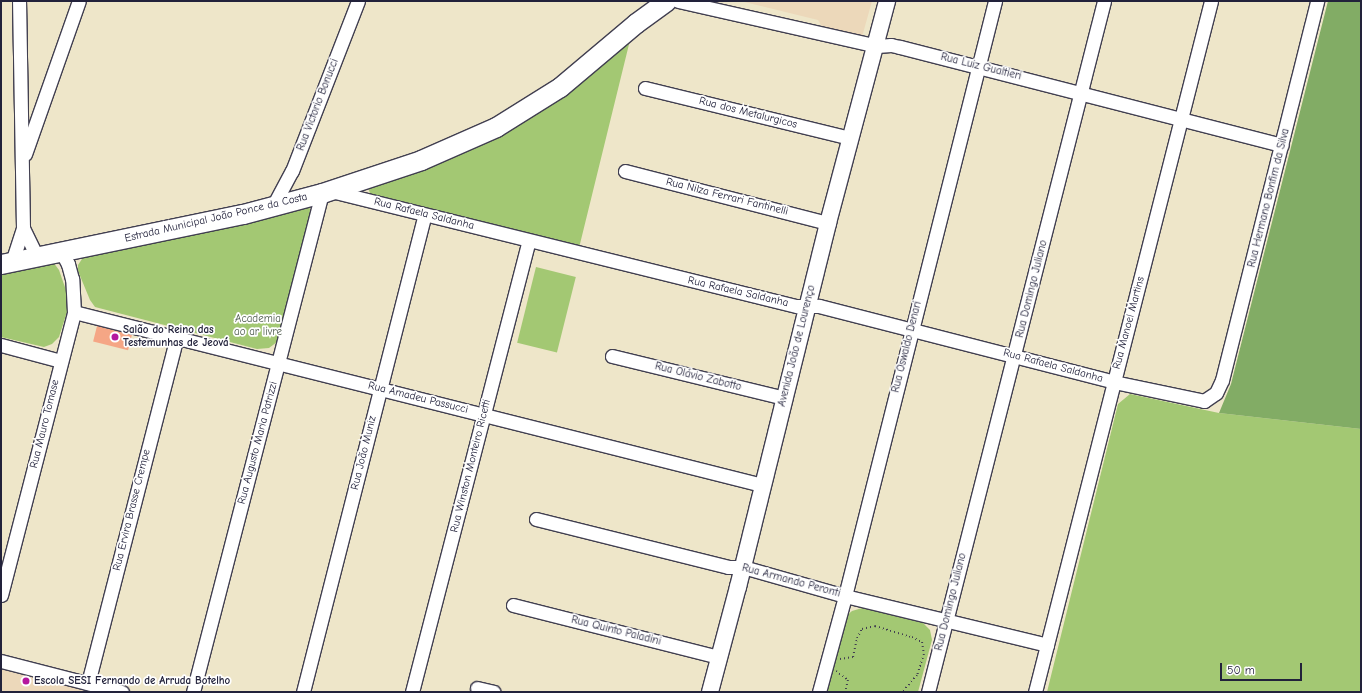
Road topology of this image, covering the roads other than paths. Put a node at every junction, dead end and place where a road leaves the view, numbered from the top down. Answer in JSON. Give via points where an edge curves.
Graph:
{"nodes":[{"id":1,"x":20,"y":1,"type":"edge"},
{"id":2,"x":79,"y":1,"type":"edge"},
{"id":3,"x":358,"y":1,"type":"edge"},
{"id":4,"x":666,"y":1,"type":"edge"},
{"id":5,"x":678,"y":1,"type":"edge"},
{"id":6,"x":887,"y":1,"type":"edge"},
{"id":7,"x":995,"y":1,"type":"edge"},
{"id":8,"x":1104,"y":1,"type":"edge"},
{"id":9,"x":1211,"y":1,"type":"edge"},
{"id":10,"x":1317,"y":1,"type":"edge"},
{"id":11,"x":877,"y":46,"type":"junction"},
{"id":12,"x":979,"y":66,"type":"junction"},
{"id":13,"x":646,"y":88,"type":"dead end"},
{"id":14,"x":1081,"y":92,"type":"junction"},
{"id":15,"x":1182,"y":119,"type":"junction"},
{"id":16,"x":850,"y":138,"type":"junction"},
{"id":17,"x":1282,"y":144,"type":"junction"},
{"id":18,"x":22,"y":163,"type":"junction"},
{"id":19,"x":625,"y":171,"type":"dead end"},
{"id":20,"x":325,"y":192,"type":"junction"},
{"id":21,"x":273,"y":206,"type":"junction"},
{"id":22,"x":425,"y":215,"type":"junction"},
{"id":23,"x":828,"y":223,"type":"junction"},
{"id":24,"x":23,"y":228,"type":"junction"},
{"id":25,"x":529,"y":240,"type":"junction"},
{"id":26,"x":62,"y":253,"type":"junction"},
{"id":27,"x":37,"y":257,"type":"junction"},
{"id":28,"x":7,"y":263,"type":"edge"},
{"id":29,"x":808,"y":305,"type":"junction"},
{"id":30,"x":74,"y":312,"type":"junction"},
{"id":31,"x":912,"y":330,"type":"junction"},
{"id":32,"x":177,"y":337,"type":"junction"},
{"id":33,"x":1,"y":345,"type":"edge"},
{"id":34,"x":612,"y":356,"type":"dead end"},
{"id":35,"x":1014,"y":356,"type":"junction"},
{"id":36,"x":61,"y":360,"type":"junction"},
{"id":37,"x":278,"y":363,"type":"junction"},
{"id":38,"x":1114,"y":382,"type":"junction"},
{"id":39,"x":380,"y":389,"type":"junction"},
{"id":40,"x":1216,"y":393,"type":"joint"},
{"id":41,"x":784,"y":398,"type":"junction"},
{"id":42,"x":484,"y":414,"type":"junction"},
{"id":43,"x":762,"y":485,"type":"junction"},
{"id":44,"x":536,"y":519,"type":"dead end"},
{"id":45,"x":743,"y":567,"type":"junction"},
{"id":46,"x":1,"y":595,"type":"edge"},
{"id":47,"x":845,"y":596,"type":"junction"},
{"id":48,"x":513,"y":605,"type":"dead end"},
{"id":49,"x":947,"y":620,"type":"junction"},
{"id":50,"x":1047,"y":645,"type":"junction"},
{"id":51,"x":718,"y":657,"type":"junction"},
{"id":52,"x":1,"y":661,"type":"edge"},
{"id":53,"x":88,"y":683,"type":"junction"},
{"id":54,"x":478,"y":688,"type":"dead end"},
{"id":55,"x":122,"y":692,"type":"edge"},
{"id":56,"x":193,"y":692,"type":"edge"},
{"id":57,"x":302,"y":692,"type":"edge"},
{"id":58,"x":412,"y":692,"type":"edge"},
{"id":59,"x":494,"y":692,"type":"edge"},
{"id":60,"x":710,"y":692,"type":"edge"},
{"id":61,"x":819,"y":692,"type":"edge"},
{"id":62,"x":928,"y":692,"type":"edge"},
{"id":63,"x":1035,"y":692,"type":"edge"}],
"edges":[{"from":1,"to":18,"type":"street"},
{"from":2,"to":18,"type":"street"},
{"from":3,"to":21,"type":"street","name":"Rua Victorio Bonucci","via":[[292,171]]},
{"from":4,"to":20,"type":"main road","name":"Estrada Municipal João Ponce da Costa","via":[[560,87],[496,127],[394,171]]},
{"from":5,"to":11,"type":"street","name":"Rua Luiz Gualtieri"},
{"from":6,"to":11,"type":"street","name":"Avenida João de Lourenço"},
{"from":7,"to":12,"type":"street","name":"Rua Oswaldo Denari"},
{"from":8,"to":14,"type":"street","name":"Rua Domingo Juliano"},
{"from":9,"to":15,"type":"street","name":"Rua Manoel Martins"},
{"from":10,"to":17,"type":"street","name":"Rua Hermano Bonfim da Silva"},
{"from":11,"to":12,"type":"street","name":"Rua Luiz Gualtieri","via":[[891,45]]},
{"from":11,"to":16,"type":"street","name":"Avenida João de Lourenço"},
{"from":12,"to":14,"type":"street","name":"Rua Luiz Gualtieri"},
{"from":12,"to":31,"type":"street","name":"Rua Oswaldo Denari"},
{"from":13,"to":16,"type":"street","name":"Rua dos Metalurgicos"},
{"from":14,"to":15,"type":"street","name":"Rua Luiz Gualtieri"},
{"from":14,"to":35,"type":"street","name":"Rua Domingo Juliano"},
{"from":15,"to":17,"type":"street","name":"Rua Luiz Gualtieri"},
{"from":15,"to":38,"type":"street","name":"Rua Manoel Martins"},
{"from":16,"to":23,"type":"street","name":"Avenida João de Lourenço"},
{"from":17,"to":40,"type":"street","name":"Rua Hermano Bonfim da Silva","via":[[1222,380]]},
{"from":18,"to":24,"type":"street"},
{"from":19,"to":23,"type":"street","name":"Rua Nilza Ferrari Fantinelli"},
{"from":20,"to":21,"type":"main road","name":"Estrada Municipal João Ponce da Costa"},
{"from":20,"to":22,"type":"street","name":"Rua Rafaela Saldanha"},
{"from":20,"to":37,"type":"street","name":"Rua Augusto Maria Patrizzi"},
{"from":21,"to":26,"type":"main road","name":"Estrada Municipal João Ponce da Costa"},
{"from":22,"to":25,"type":"street","name":"Rua Rafaela Saldanha"},
{"from":22,"to":39,"type":"street","name":"Rua João Muniz"},
{"from":23,"to":29,"type":"street","name":"Avenida João de Lourenço"},
{"from":24,"to":27,"type":"street"},
{"from":24,"to":28,"type":"street"},
{"from":25,"to":29,"type":"street","name":"Rua Rafaela Saldanha","via":[[797,306]]},
{"from":25,"to":42,"type":"street","name":"Rua Winston Monteiro Ricetti"},
{"from":26,"to":27,"type":"main road","name":"Estrada Municipal João Ponce da Costa"},
{"from":26,"to":30,"type":"street","name":"Rua Mauro Tomase","via":[[72,280]]},
{"from":27,"to":28,"type":"main road","name":"Estrada Municipal João Ponce da Costa"},
{"from":29,"to":31,"type":"street","name":"Rua Rafaela Saldanha"},
{"from":29,"to":41,"type":"street","name":"Avenida João de Lourenço"},
{"from":30,"to":32,"type":"street","name":"Rua Amadeu Passucci"},
{"from":30,"to":36,"type":"street","name":"Rua Mauro Tomase"},
{"from":31,"to":35,"type":"street","name":"Rua Rafaela Saldanha"},
{"from":31,"to":47,"type":"street","name":"Rua Oswaldo Denari"},
{"from":32,"to":37,"type":"street","name":"Rua Amadeu Passucci"},
{"from":32,"to":53,"type":"street","name":"Rua Ervira Brasse Crempe"},
{"from":33,"to":36,"type":"street"},
{"from":34,"to":41,"type":"street","name":"Rua Olávio Zabotto"},
{"from":35,"to":38,"type":"street","name":"Rua Rafaela Saldanha"},
{"from":35,"to":49,"type":"street","name":"Rua Domingo Juliano"},
{"from":36,"to":46,"type":"street","name":"Rua Mauro Tomase"},
{"from":37,"to":39,"type":"street","name":"Rua Amadeu Passucci"},
{"from":37,"to":56,"type":"street","name":"Rua Augusto Maria Patrizzi"},
{"from":38,"to":40,"type":"street","name":"Rua Rafaela Saldanha","via":[[1204,400]]},
{"from":38,"to":50,"type":"street","name":"Rua Manoel Martins"},
{"from":39,"to":42,"type":"street","name":"Rua Amadeu Passucci"},
{"from":39,"to":57,"type":"street","name":"Rua João Muniz"},
{"from":41,"to":43,"type":"street","name":"Avenida João de Lourenço"},
{"from":42,"to":43,"type":"street","name":"Rua Amadeu Passucci"},
{"from":42,"to":58,"type":"street","name":"Rua Winston Monteiro Ricetti"},
{"from":43,"to":45,"type":"street","name":"Avenida João de Lourenço"},
{"from":44,"to":45,"type":"street","name":"Rua Armando Peronti","via":[[728,567]]},
{"from":45,"to":47,"type":"street","name":"Rua Armando Peronti"},
{"from":45,"to":51,"type":"street","name":"Avenida João de Lourenço"},
{"from":47,"to":49,"type":"street","name":"Rua Armando Peronti"},
{"from":47,"to":61,"type":"street","name":"Rua Oswaldo Denari"},
{"from":48,"to":51,"type":"street","name":"Rua Quinto Paladini"},
{"from":49,"to":50,"type":"street","name":"Rua Armando Peronti"},
{"from":49,"to":62,"type":"street","name":"Rua Domingo Juliano"},
{"from":50,"to":63,"type":"street","name":"Rua Manoel Martins"},
{"from":51,"to":60,"type":"street","name":"Avenida João de Lourenço"},
{"from":52,"to":53,"type":"street"},
{"from":53,"to":55,"type":"street"},
{"from":54,"to":59,"type":"street"}]}
